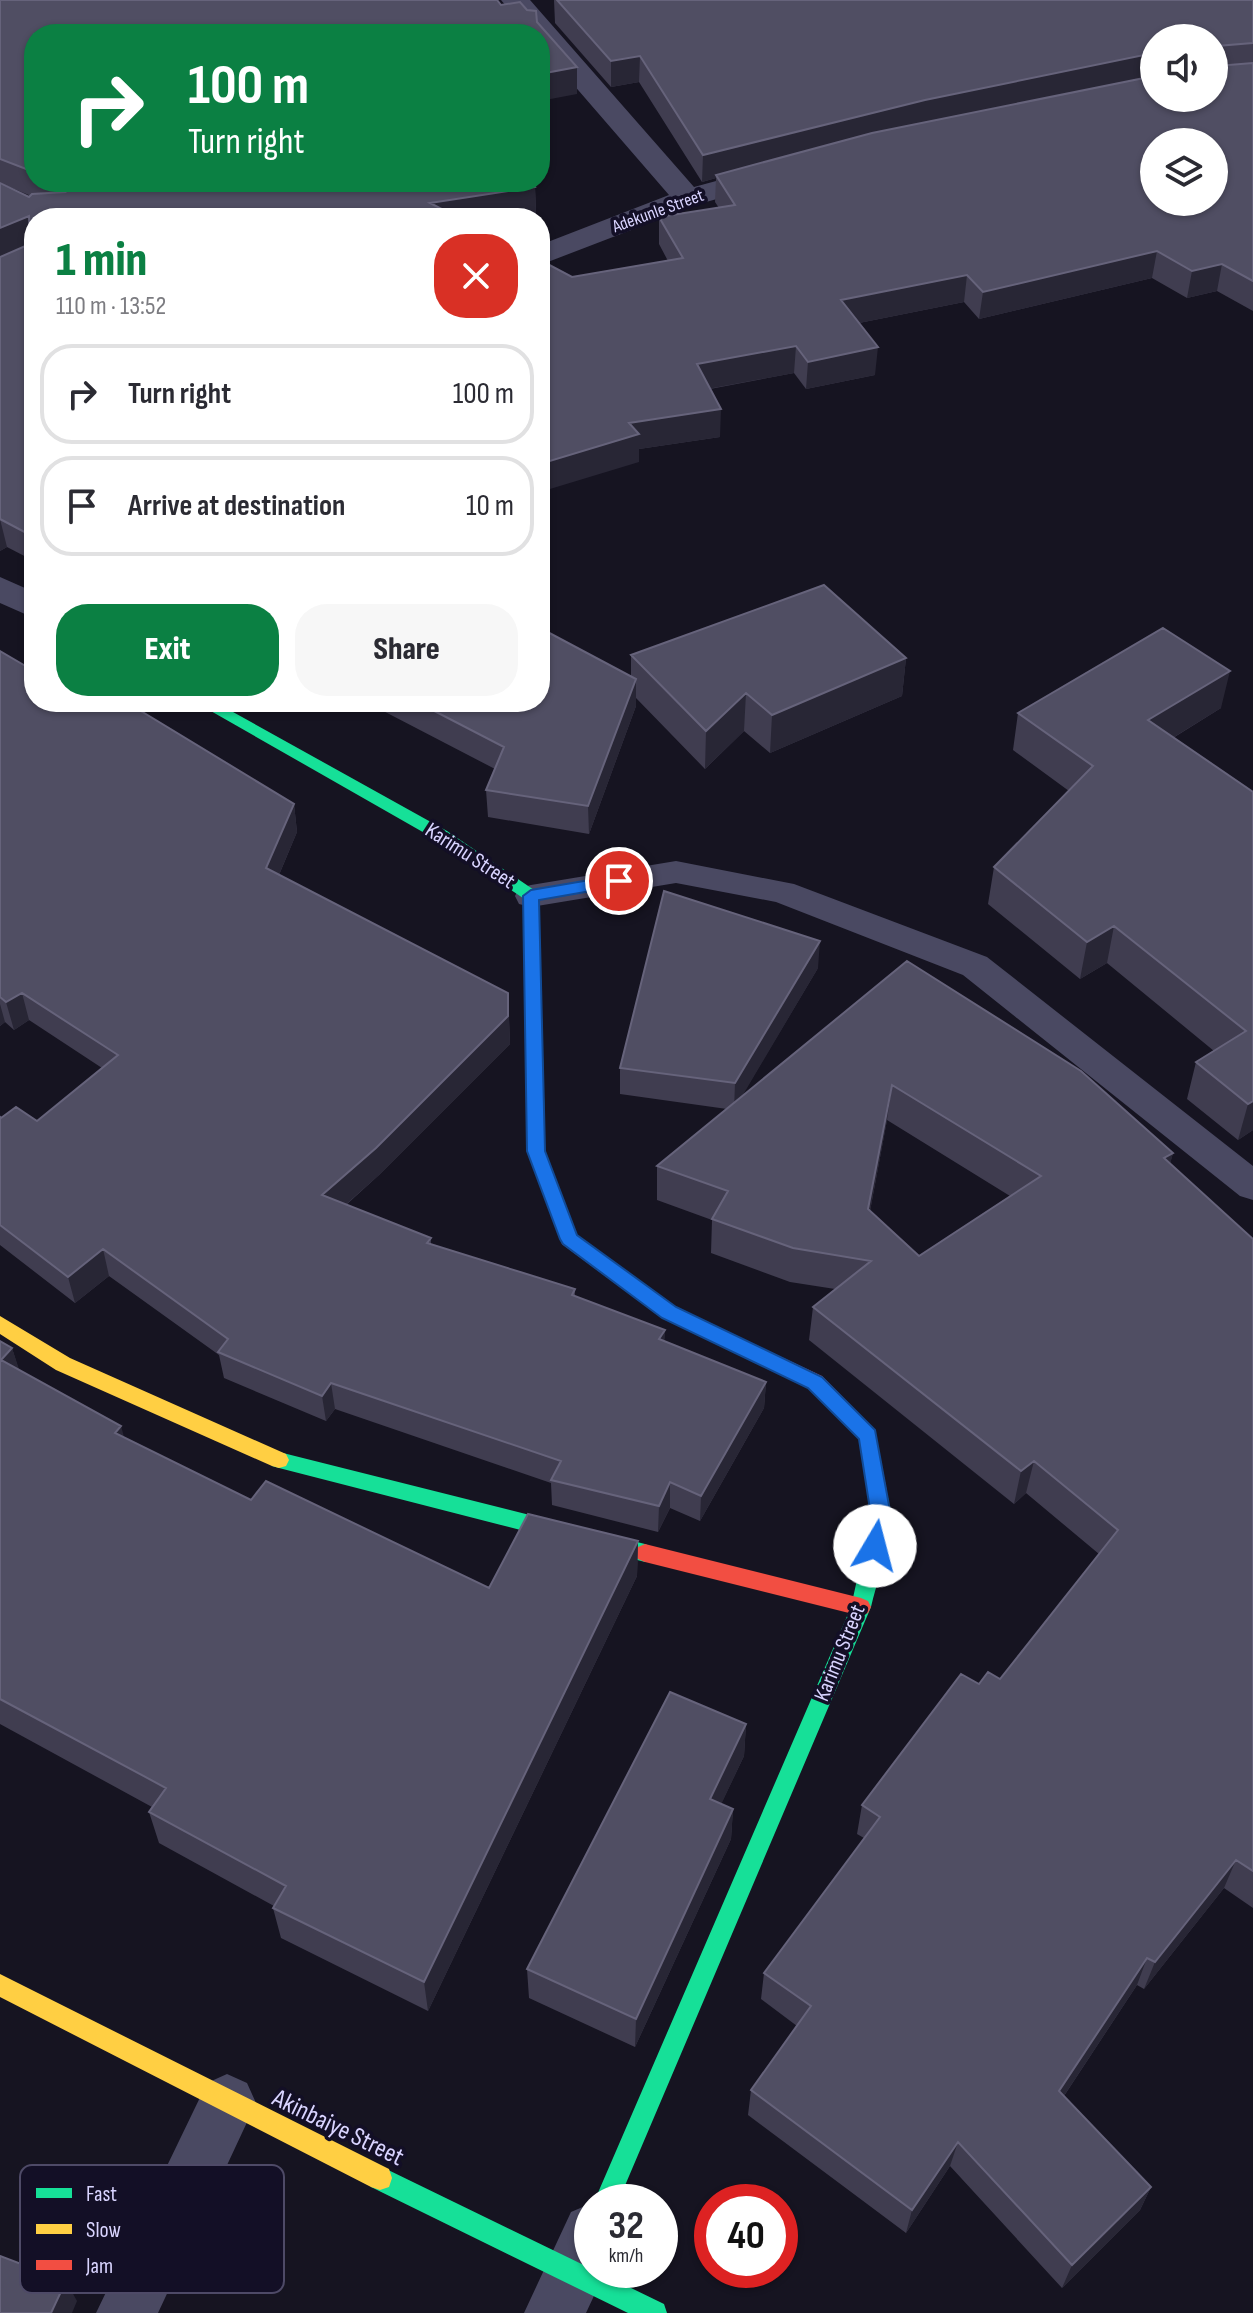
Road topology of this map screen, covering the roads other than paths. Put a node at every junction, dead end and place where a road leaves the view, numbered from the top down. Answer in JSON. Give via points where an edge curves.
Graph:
{"nodes":[{"id":1,"x":519,"y":4,"type":"edge"},
{"id":2,"x":552,"y":4,"type":"dead end"},
{"id":3,"x":536,"y":24,"type":"edge"},
{"id":4,"x":550,"y":40,"type":"edge"},
{"id":5,"x":792,"y":169,"type":"edge"},
{"id":6,"x":688,"y":198,"type":"junction"},
{"id":7,"x":550,"y":252,"type":"edge"},
{"id":8,"x":0,"y":588,"type":"edge"},
{"id":9,"x":24,"y":601,"type":"edge"},
{"id":10,"x":221,"y":712,"type":"edge"},
{"id":11,"x":531,"y":896,"type":"junction"},
{"id":12,"x":1253,"y":1186,"type":"edge"},
{"id":13,"x":0,"y":1324,"type":"edge"},
{"id":14,"x":861,"y":1607,"type":"junction"},
{"id":15,"x":0,"y":1985,"type":"edge"},
{"id":16,"x":227,"y":2103,"type":"junction"},
{"id":17,"x":197,"y":2165,"type":"edge"},
{"id":18,"x":614,"y":2184,"type":"edge"},
{"id":19,"x":574,"y":2273,"type":"edge"},
{"id":20,"x":604,"y":2288,"type":"edge"},
{"id":21,"x":136,"y":2293,"type":"edge"},
{"id":22,"x":126,"y":2313,"type":"edge"},
{"id":23,"x":655,"y":2313,"type":"edge"}],
"edges":[{"from":1,"to":2,"type":"street"},
{"from":1,"to":3,"type":"street"},
{"from":4,"to":6,"type":"street"},
{"from":5,"to":6,"type":"street","name":"Adekunle Street"},
{"from":6,"to":7,"type":"street","name":"Adekunle Street"},
{"from":8,"to":9,"type":"street"},
{"from":10,"to":11,"type":"street","name":"Karimu Street","via":[[441,835]]},
{"from":11,"to":12,"type":"lane","via":[[676,872],[782,892],[975,966]]},
{"from":11,"to":14,"type":"street","name":"Karimu Street","via":[[536,1151],[569,1239],[669,1313],[815,1382],[868,1436],[881,1516]]},
{"from":13,"to":14,"type":"street","via":[[63,1364],[288,1464]]},
{"from":14,"to":18,"type":"street","name":"Karimu Street"},
{"from":15,"to":16,"type":"street","name":"Akinbaiye Street"},
{"from":16,"to":17,"type":"street"},
{"from":16,"to":19,"type":"street","name":"Akinbaiye Street"},
{"from":20,"to":23,"type":"street","name":"Akinbaiye Street"},
{"from":21,"to":22,"type":"street"}]}
